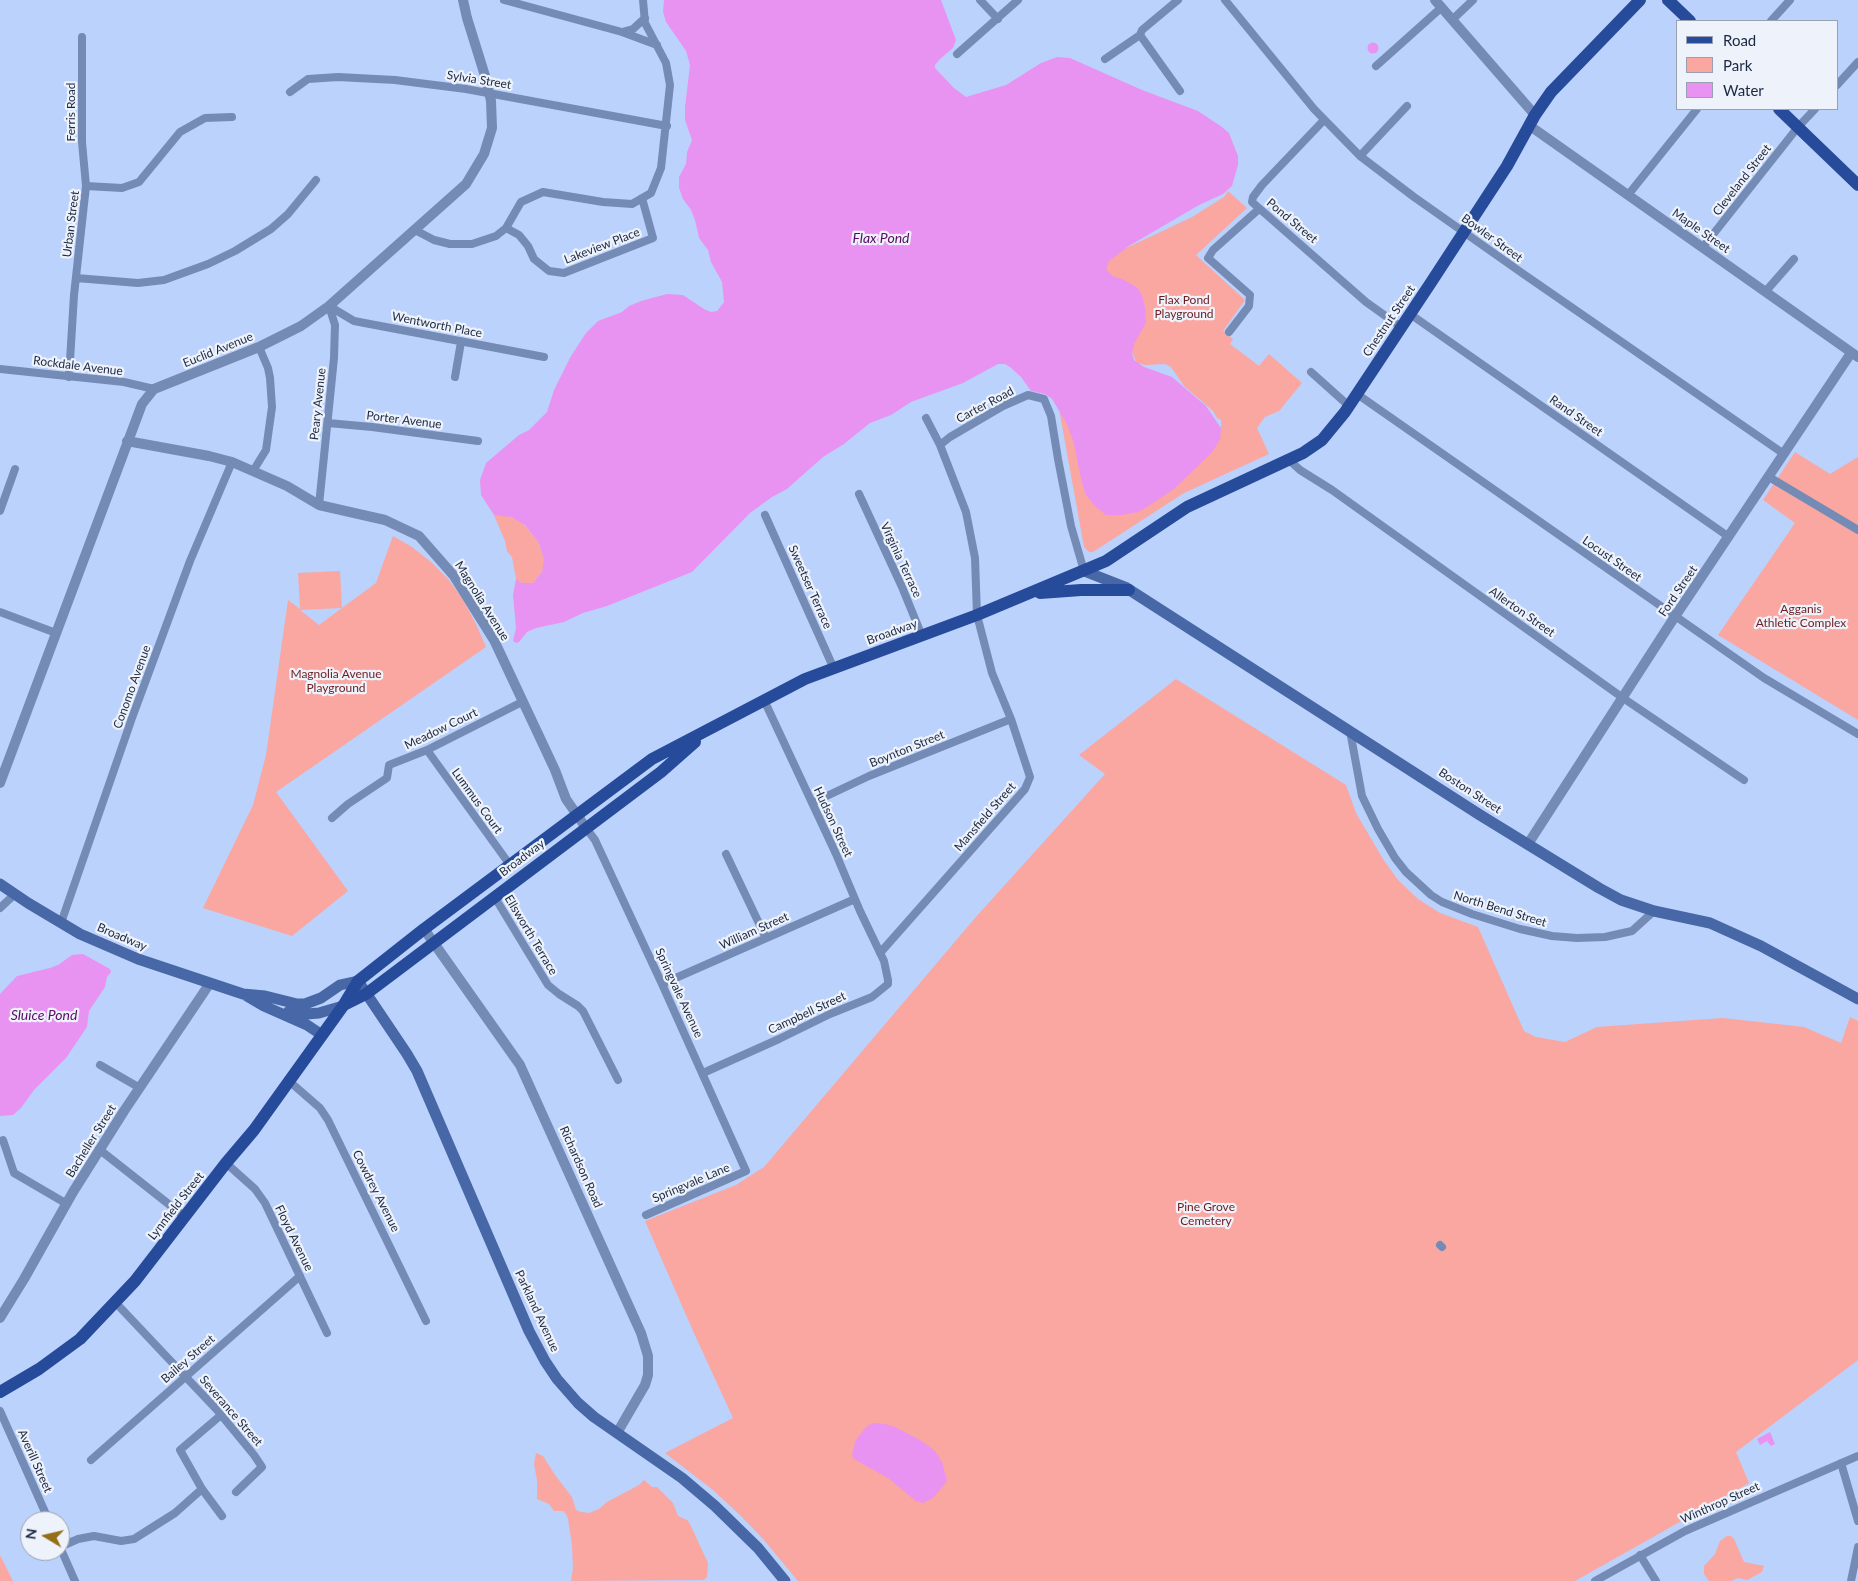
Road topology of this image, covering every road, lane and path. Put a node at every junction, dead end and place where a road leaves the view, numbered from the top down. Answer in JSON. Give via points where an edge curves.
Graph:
{"nodes":[{"id":1,"x":463,"y":0,"type":"edge"},
{"id":2,"x":504,"y":0,"type":"edge"},
{"id":3,"x":643,"y":0,"type":"edge"},
{"id":4,"x":980,"y":0,"type":"edge"},
{"id":5,"x":1018,"y":0,"type":"edge"},
{"id":6,"x":1178,"y":0,"type":"edge"},
{"id":7,"x":1225,"y":0,"type":"edge"},
{"id":8,"x":1473,"y":0,"type":"edge"},
{"id":9,"x":1640,"y":0,"type":"edge"},
{"id":10,"x":1668,"y":0,"type":"edge"},
{"id":11,"x":1790,"y":0,"type":"edge"},
{"id":12,"x":1439,"y":3,"type":"edge"},
{"id":13,"x":645,"y":18,"type":"junction"},
{"id":14,"x":998,"y":19,"type":"junction"},
{"id":15,"x":1453,"y":19,"type":"junction"},
{"id":16,"x":1689,"y":20,"type":"edge"},
{"id":17,"x":1772,"y":20,"type":"edge"},
{"id":18,"x":622,"y":32,"type":"junction"},
{"id":19,"x":1140,"y":35,"type":"junction"},
{"id":20,"x":82,"y":37,"type":"dead end"},
{"id":21,"x":657,"y":46,"type":"junction"},
{"id":22,"x":957,"y":54,"type":"dead end"},
{"id":23,"x":1105,"y":59,"type":"dead end"},
{"id":24,"x":1858,"y":62,"type":"edge"},
{"id":25,"x":1376,"y":66,"type":"dead end"},
{"id":26,"x":1838,"y":84,"type":"edge"},
{"id":27,"x":1180,"y":91,"type":"dead end"},
{"id":28,"x":290,"y":92,"type":"dead end"},
{"id":29,"x":490,"y":93,"type":"junction"},
{"id":30,"x":1407,"y":106,"type":"dead end"},
{"id":31,"x":1696,"y":110,"type":"edge"},
{"id":32,"x":1780,"y":110,"type":"edge"},
{"id":33,"x":1814,"y":110,"type":"edge"},
{"id":34,"x":232,"y":117,"type":"dead end"},
{"id":35,"x":1324,"y":120,"type":"junction"},
{"id":36,"x":1532,"y":120,"type":"junction"},
{"id":37,"x":666,"y":126,"type":"junction"},
{"id":38,"x":1798,"y":127,"type":"junction"},
{"id":39,"x":1360,"y":156,"type":"junction"},
{"id":40,"x":316,"y":180,"type":"dead end"},
{"id":41,"x":1857,"y":181,"type":"edge"},
{"id":42,"x":86,"y":186,"type":"junction"},
{"id":43,"x":1628,"y":195,"type":"junction"},
{"id":44,"x":642,"y":198,"type":"junction"},
{"id":45,"x":1259,"y":208,"type":"junction"},
{"id":46,"x":506,"y":228,"type":"junction"},
{"id":47,"x":415,"y":230,"type":"junction"},
{"id":48,"x":1464,"y":232,"type":"junction"},
{"id":49,"x":1703,"y":247,"type":"junction"},
{"id":50,"x":1794,"y":259,"type":"dead end"},
{"id":51,"x":76,"y":278,"type":"junction"},
{"id":52,"x":1766,"y":291,"type":"junction"},
{"id":53,"x":329,"y":306,"type":"junction"},
{"id":54,"x":1410,"y":314,"type":"junction"},
{"id":55,"x":1401,"y":327,"type":"junction"},
{"id":56,"x":1229,"y":332,"type":"dead end"},
{"id":57,"x":461,"y":342,"type":"junction"},
{"id":58,"x":259,"y":347,"type":"junction"},
{"id":59,"x":1854,"y":355,"type":"edge"},
{"id":60,"x":544,"y":357,"type":"dead end"},
{"id":61,"x":0,"y":369,"type":"edge"},
{"id":62,"x":1311,"y":372,"type":"dead end"},
{"id":63,"x":68,"y":377,"type":"junction"},
{"id":64,"x":455,"y":377,"type":"dead end"},
{"id":65,"x":154,"y":389,"type":"junction"},
{"id":66,"x":1357,"y":394,"type":"junction"},
{"id":67,"x":1349,"y":406,"type":"junction"},
{"id":68,"x":926,"y":418,"type":"dead end"},
{"id":69,"x":328,"y":423,"type":"junction"},
{"id":70,"x":478,"y":441,"type":"dead end"},
{"id":71,"x":127,"y":442,"type":"junction"},
{"id":72,"x":940,"y":445,"type":"junction"},
{"id":73,"x":1784,"y":454,"type":"junction"},
{"id":74,"x":1288,"y":459,"type":"junction"},
{"id":75,"x":232,"y":462,"type":"junction"},
{"id":76,"x":15,"y":469,"type":"dead end"},
{"id":77,"x":253,"y":471,"type":"junction"},
{"id":78,"x":1769,"y":477,"type":"junction"},
{"id":79,"x":859,"y":494,"type":"dead end"},
{"id":80,"x":319,"y":505,"type":"junction"},
{"id":81,"x":0,"y":511,"type":"edge"},
{"id":82,"x":765,"y":515,"type":"dead end"},
{"id":83,"x":1858,"y":530,"type":"edge"},
{"id":84,"x":1729,"y":538,"type":"junction"},
{"id":85,"x":1084,"y":571,"type":"junction"},
{"id":86,"x":1129,"y":590,"type":"junction"},
{"id":87,"x":1028,"y":594,"type":"junction"},
{"id":88,"x":0,"y":612,"type":"edge"},
{"id":89,"x":976,"y":615,"type":"junction"},
{"id":90,"x":1676,"y":617,"type":"junction"},
{"id":91,"x":56,"y":633,"type":"junction"},
{"id":92,"x":922,"y":636,"type":"junction"},
{"id":93,"x":834,"y":668,"type":"junction"},
{"id":94,"x":1623,"y":698,"type":"junction"},
{"id":95,"x":764,"y":700,"type":"junction"},
{"id":96,"x":522,"y":702,"type":"junction"},
{"id":97,"x":1011,"y":720,"type":"junction"},
{"id":98,"x":712,"y":727,"type":"junction"},
{"id":99,"x":1350,"y":731,"type":"junction"},
{"id":100,"x":1858,"y":734,"type":"edge"},
{"id":101,"x":427,"y":750,"type":"junction"},
{"id":102,"x":1744,"y":780,"type":"dead end"},
{"id":103,"x":0,"y":783,"type":"edge"},
{"id":104,"x":812,"y":803,"type":"junction"},
{"id":105,"x":577,"y":814,"type":"junction"},
{"id":106,"x":332,"y":818,"type":"dead end"},
{"id":107,"x":586,"y":828,"type":"junction"},
{"id":108,"x":1528,"y":844,"type":"junction"},
{"id":109,"x":726,"y":854,"type":"dead end"},
{"id":110,"x":510,"y":864,"type":"junction"},
{"id":111,"x":0,"y":884,"type":"edge"},
{"id":112,"x":15,"y":894,"type":"junction"},
{"id":113,"x":494,"y":896,"type":"junction"},
{"id":114,"x":855,"y":899,"type":"junction"},
{"id":115,"x":0,"y":908,"type":"edge"},
{"id":116,"x":1654,"y":911,"type":"junction"},
{"id":117,"x":61,"y":922,"type":"junction"},
{"id":118,"x":424,"y":929,"type":"junction"},
{"id":119,"x":766,"y":938,"type":"junction"},
{"id":120,"x":434,"y":942,"type":"junction"},
{"id":121,"x":880,"y":953,"type":"junction"},
{"id":122,"x":358,"y":981,"type":"junction"},
{"id":123,"x":210,"y":983,"type":"junction"},
{"id":124,"x":662,"y":984,"type":"junction"},
{"id":125,"x":243,"y":994,"type":"junction"},
{"id":126,"x":366,"y":994,"type":"junction"},
{"id":127,"x":1858,"y":999,"type":"edge"},
{"id":128,"x":264,"y":1006,"type":"junction"},
{"id":129,"x":343,"y":1006,"type":"junction"},
{"id":130,"x":322,"y":1035,"type":"junction"},
{"id":131,"x":100,"y":1065,"type":"dead end"},
{"id":132,"x":703,"y":1073,"type":"junction"},
{"id":133,"x":618,"y":1080,"type":"dead end"},
{"id":134,"x":289,"y":1081,"type":"junction"},
{"id":135,"x":140,"y":1088,"type":"junction"},
{"id":136,"x":2,"y":1140,"type":"dead end"},
{"id":137,"x":100,"y":1150,"type":"junction"},
{"id":138,"x":226,"y":1163,"type":"junction"},
{"id":139,"x":746,"y":1171,"type":"joint"},
{"id":140,"x":66,"y":1204,"type":"junction"},
{"id":141,"x":646,"y":1215,"type":"dead end"},
{"id":142,"x":185,"y":1217,"type":"junction"},
{"id":143,"x":300,"y":1276,"type":"junction"},
{"id":144,"x":115,"y":1302,"type":"junction"},
{"id":145,"x":0,"y":1318,"type":"edge"},
{"id":146,"x":426,"y":1322,"type":"dead end"},
{"id":147,"x":327,"y":1333,"type":"dead end"},
{"id":148,"x":185,"y":1376,"type":"junction"},
{"id":149,"x":0,"y":1392,"type":"edge"},
{"id":150,"x":0,"y":1411,"type":"edge"},
{"id":151,"x":221,"y":1415,"type":"junction"},
{"id":152,"x":617,"y":1433,"type":"junction"},
{"id":153,"x":1858,"y":1456,"type":"edge"},
{"id":154,"x":90,"y":1460,"type":"dead end"},
{"id":155,"x":1841,"y":1463,"type":"junction"},
{"id":156,"x":202,"y":1489,"type":"junction"},
{"id":157,"x":236,"y":1492,"type":"dead end"},
{"id":158,"x":45,"y":1511,"type":"edge"},
{"id":159,"x":222,"y":1516,"type":"dead end"},
{"id":160,"x":1858,"y":1521,"type":"edge"},
{"id":161,"x":70,"y":1543,"type":"edge"},
{"id":162,"x":1858,"y":1547,"type":"edge"},
{"id":163,"x":1640,"y":1555,"type":"junction"},
{"id":164,"x":66,"y":1561,"type":"edge"},
{"id":165,"x":75,"y":1581,"type":"edge"},
{"id":166,"x":785,"y":1581,"type":"edge"},
{"id":167,"x":1595,"y":1581,"type":"edge"},
{"id":168,"x":1656,"y":1581,"type":"edge"},
{"id":169,"x":1851,"y":1581,"type":"edge"}],
"edges":[{"from":1,"to":29,"type":"street","name":"Euclid Avenue"},
{"from":2,"to":18,"type":"street"},
{"from":3,"to":13,"type":"street"},
{"from":4,"to":14,"type":"street"},
{"from":5,"to":14,"type":"street"},
{"from":6,"to":19,"type":"street"},
{"from":7,"to":35,"type":"street","name":"Bowler Street"},
{"from":8,"to":15,"type":"street"},
{"from":9,"to":36,"type":"main road","name":"Chestnut Street","via":[[1561,81]]},
{"from":10,"to":16,"type":"main road"},
{"from":11,"to":17,"type":"street"},
{"from":12,"to":15,"type":"street","name":"Maple Street"},
{"from":12,"to":25,"type":"street"},
{"from":13,"to":18,"type":"street"},
{"from":13,"to":21,"type":"street"},
{"from":14,"to":22,"type":"street"},
{"from":15,"to":36,"type":"street","name":"Maple Street"},
{"from":18,"to":21,"type":"street"},
{"from":19,"to":23,"type":"street"},
{"from":19,"to":27,"type":"street"},
{"from":20,"to":42,"type":"street","name":"Ferris Road","via":[[82,142]]},
{"from":21,"to":37,"type":"street","via":[[669,71]]},
{"from":24,"to":26,"type":"street"},
{"from":28,"to":29,"type":"street","name":"Sylvia Street","via":[[308,78],[338,77],[395,80]]},
{"from":29,"to":37,"type":"street","name":"Sylvia Street"},
{"from":29,"to":47,"type":"street","name":"Euclid Avenue","via":[[492,128],[484,154],[466,184]]},
{"from":30,"to":39,"type":"street"},
{"from":31,"to":43,"type":"street"},
{"from":32,"to":38,"type":"main road"},
{"from":33,"to":38,"type":"street","name":"Cleveland Street"},
{"from":34,"to":42,"type":"street","name":"Urban Street","via":[[205,118],[180,132],[139,182],[122,188]]},
{"from":35,"to":39,"type":"street","name":"Bowler Street"},
{"from":35,"to":45,"type":"street","name":"Pond Street","via":[[1256,191],[1252,202]]},
{"from":36,"to":43,"type":"street","name":"Maple Street"},
{"from":36,"to":48,"type":"main road","name":"Chestnut Street","via":[[1507,166]]},
{"from":37,"to":44,"type":"street","via":[[661,168],[651,193]]},
{"from":38,"to":41,"type":"main road"},
{"from":38,"to":49,"type":"street","name":"Cleveland Street"},
{"from":39,"to":48,"type":"street","name":"Bowler Street"},
{"from":40,"to":51,"type":"street","via":[[271,229],[208,264],[164,280],[138,283]]},
{"from":42,"to":51,"type":"street","name":"Urban Street"},
{"from":43,"to":49,"type":"street","name":"Maple Street"},
{"from":44,"to":46,"type":"street","via":[[632,204],[543,192],[521,202]]},
{"from":44,"to":46,"type":"street","name":"Lakeview Place","via":[[653,238],[564,273],[549,271],[534,259],[519,235]]},
{"from":45,"to":55,"type":"street","name":"Pond Street","via":[[1366,302]]},
{"from":45,"to":56,"type":"street","via":[[1208,258],[1250,295],[1249,306]]},
{"from":46,"to":47,"type":"street","via":[[496,236],[472,244],[450,244]]},
{"from":47,"to":53,"type":"street","name":"Euclid Avenue"},
{"from":48,"to":54,"type":"main road","name":"Chestnut Street"},
{"from":48,"to":73,"type":"street","name":"Bowler Street"},
{"from":49,"to":52,"type":"street","name":"Maple Street"},
{"from":50,"to":52,"type":"street"},
{"from":51,"to":63,"type":"street","name":"Urban Street"},
{"from":52,"to":59,"type":"street","name":"Maple Street"},
{"from":53,"to":57,"type":"street","name":"Wentworth Place","via":[[354,321]]},
{"from":53,"to":58,"type":"street","name":"Euclid Avenue","via":[[301,326]]},
{"from":53,"to":69,"type":"street","name":"Peary Avenue","via":[[335,325]]},
{"from":54,"to":55,"type":"main road","name":"Chestnut Street"},
{"from":54,"to":84,"type":"street","name":"Rand Street"},
{"from":55,"to":66,"type":"main road","name":"Chestnut Street"},
{"from":57,"to":60,"type":"street","name":"Wentworth Place"},
{"from":57,"to":64,"type":"street"},
{"from":58,"to":65,"type":"street","name":"Euclid Avenue"},
{"from":58,"to":77,"type":"street","via":[[270,378],[272,407],[266,450]]},
{"from":59,"to":73,"type":"street","name":"Ford Street"},
{"from":61,"to":63,"type":"street","name":"Rockdale Avenue"},
{"from":62,"to":67,"type":"street"},
{"from":63,"to":65,"type":"street","name":"Rockdale Avenue","via":[[124,382]]},
{"from":65,"to":71,"type":"street","via":[[142,404]]},
{"from":66,"to":67,"type":"main road","name":"Chestnut Street"},
{"from":66,"to":90,"type":"street","name":"Locust Street"},
{"from":67,"to":74,"type":"main road","name":"Chestnut Street","via":[[1322,440]]},
{"from":68,"to":72,"type":"street"},
{"from":69,"to":70,"type":"street","name":"Porter Avenue"},
{"from":69,"to":80,"type":"street","name":"Peary Avenue"},
{"from":71,"to":75,"type":"street","name":"Magnolia Avenue"},
{"from":71,"to":91,"type":"street"},
{"from":72,"to":85,"type":"street","name":"Carter Road","via":[[1003,406],[1028,395],[1044,399],[1051,416],[1071,526]]},
{"from":72,"to":89,"type":"street","via":[[966,512],[975,558]]},
{"from":73,"to":78,"type":"street","name":"Ford Street"},
{"from":74,"to":85,"type":"main road","name":"Chestnut Street","via":[[1196,502],[1115,556]]},
{"from":74,"to":94,"type":"street","name":"Allerton Street"},
{"from":75,"to":77,"type":"street","name":"Magnolia Avenue"},
{"from":75,"to":117,"type":"street","name":"Conomo Avenue","via":[[183,579]]},
{"from":76,"to":81,"type":"street"},
{"from":77,"to":80,"type":"street","name":"Magnolia Avenue"},
{"from":78,"to":83,"type":"street"},
{"from":78,"to":84,"type":"street","name":"Ford Street"},
{"from":79,"to":92,"type":"street","name":"Virginia Terrace"},
{"from":80,"to":96,"type":"street","name":"Magnolia Avenue","via":[[385,520],[419,536],[454,576],[489,632]]},
{"from":82,"to":93,"type":"street","name":"Sweetser Terrace"},
{"from":84,"to":90,"type":"street","name":"Ford Street"},
{"from":85,"to":86,"type":"main road","name":"Boston Street"},
{"from":85,"to":87,"type":"main road","name":"Broadway"},
{"from":86,"to":87,"type":"main road"},
{"from":86,"to":99,"type":"main road","name":"Boston Street"},
{"from":87,"to":89,"type":"main road","name":"Broadway"},
{"from":88,"to":91,"type":"street"},
{"from":89,"to":92,"type":"main road","name":"Broadway"},
{"from":89,"to":97,"type":"street","name":"Mansfield Street","via":[[992,673]]},
{"from":90,"to":94,"type":"street","name":"Ford Street"},
{"from":90,"to":100,"type":"street","name":"Locust Street","via":[[1764,678]]},
{"from":91,"to":103,"type":"street"},
{"from":92,"to":93,"type":"main road","name":"Broadway"},
{"from":93,"to":95,"type":"main road","name":"Broadway"},
{"from":94,"to":102,"type":"street","name":"Allerton Street"},
{"from":94,"to":108,"type":"street","name":"Ford Street"},
{"from":95,"to":98,"type":"main road","name":"Broadway"},
{"from":95,"to":104,"type":"street","name":"Hudson Street"},
{"from":96,"to":101,"type":"street","name":"Meadow Court"},
{"from":96,"to":105,"type":"street","name":"Magnolia Avenue","via":[[566,799]]},
{"from":97,"to":104,"type":"street","name":"Boynton Street","via":[[870,776]]},
{"from":97,"to":121,"type":"street","name":"Mansfield Street","via":[[1030,773],[1029,783]]},
{"from":98,"to":105,"type":"main road","name":"Broadway","via":[[652,759]]},
{"from":98,"to":107,"type":"main road","name":"Broadway","via":[[661,772]]},
{"from":99,"to":108,"type":"main road","name":"Boston Street"},
{"from":99,"to":116,"type":"street","name":"North Bend Street","via":[[1362,796],[1378,829],[1406,872],[1442,902],[1520,929],[1578,938],[1632,931]]},
{"from":101,"to":106,"type":"street","name":"Meadow Court","via":[[389,765],[387,778]]},
{"from":101,"to":110,"type":"street","name":"Lummus Court"},
{"from":104,"to":114,"type":"street","name":"Hudson Street"},
{"from":105,"to":107,"type":"street","name":"Magnolia Avenue"},
{"from":105,"to":110,"type":"main road","name":"Broadway"},
{"from":107,"to":113,"type":"main road","name":"Broadway"},
{"from":107,"to":124,"type":"street","name":"Springvale Avenue"},
{"from":108,"to":116,"type":"main road","name":"Boston Street","via":[[1619,899]]},
{"from":109,"to":119,"type":"street"},
{"from":110,"to":118,"type":"main road","name":"Broadway"},
{"from":111,"to":112,"type":"main road","name":"Broadway"},
{"from":112,"to":115,"type":"street"},
{"from":112,"to":117,"type":"main road","name":"Broadway"},
{"from":113,"to":120,"type":"main road","name":"Broadway"},
{"from":113,"to":133,"type":"street","name":"Ellsworth Terrace","via":[[548,985],[583,1011]]},
{"from":114,"to":119,"type":"street","name":"William Street"},
{"from":114,"to":121,"type":"street","name":"Hudson Street"},
{"from":116,"to":127,"type":"main road","name":"Boston Street","via":[[1710,923],[1761,946]]},
{"from":117,"to":123,"type":"main road","name":"Broadway","via":[[138,960]]},
{"from":118,"to":120,"type":"street","name":"Richardson Road"},
{"from":118,"to":122,"type":"main road","name":"Broadway"},
{"from":119,"to":124,"type":"street","name":"William Street"},
{"from":120,"to":126,"type":"main road","name":"Broadway"},
{"from":120,"to":152,"type":"street","name":"Richardson Road","via":[[520,1065],[641,1333],[648,1356],[648,1374]]},
{"from":121,"to":132,"type":"street","name":"Campbell Street","via":[[888,980],[880,992]]},
{"from":122,"to":125,"type":"main road","name":"Broadway","via":[[340,985],[311,1003],[297,1004]]},
{"from":122,"to":126,"type":"main road","name":"Parkland Avenue"},
{"from":122,"to":129,"type":"main road","name":"Broadway"},
{"from":123,"to":125,"type":"main road","name":"Broadway"},
{"from":123,"to":135,"type":"street","name":"Bacheller Street"},
{"from":124,"to":132,"type":"street","name":"Springvale Avenue"},
{"from":125,"to":128,"type":"main road","name":"Broadway"},
{"from":126,"to":129,"type":"main road","name":"Broadway"},
{"from":126,"to":152,"type":"main road","name":"Parkland Avenue","via":[[417,1071],[529,1331],[545,1361],[578,1403]]},
{"from":128,"to":129,"type":"main road","name":"Broadway","via":[[295,1014]]},
{"from":128,"to":130,"type":"main road","name":"Broadway"},
{"from":129,"to":130,"type":"main road","name":"Lynnfield Street"},
{"from":130,"to":134,"type":"main road","name":"Lynnfield Street"},
{"from":131,"to":135,"type":"street"},
{"from":132,"to":139,"type":"street","name":"Springvale Avenue"},
{"from":134,"to":138,"type":"main road","name":"Lynnfield Street"},
{"from":134,"to":146,"type":"street","name":"Cowdrey Avenue","via":[[320,1108],[328,1120]]},
{"from":135,"to":137,"type":"street","name":"Bacheller Street"},
{"from":136,"to":140,"type":"street","via":[[14,1173]]},
{"from":137,"to":140,"type":"street","name":"Bacheller Street"},
{"from":137,"to":142,"type":"street"},
{"from":138,"to":142,"type":"main road","name":"Lynnfield Street"},
{"from":138,"to":143,"type":"street","name":"Floyd Avenue","via":[[260,1196]]},
{"from":139,"to":141,"type":"street","name":"Springvale Lane"},
{"from":140,"to":145,"type":"street","name":"Bacheller Street"},
{"from":142,"to":144,"type":"main road","name":"Lynnfield Street"},
{"from":143,"to":147,"type":"street","name":"Floyd Avenue"},
{"from":143,"to":148,"type":"street","name":"Bailey Street"},
{"from":144,"to":148,"type":"street","name":"Severance Street"},
{"from":144,"to":149,"type":"main road","name":"Lynnfield Street","via":[[80,1340]]},
{"from":148,"to":151,"type":"street","name":"Severance Street"},
{"from":148,"to":154,"type":"street","name":"Bailey Street"},
{"from":150,"to":158,"type":"street","name":"Averill Street"},
{"from":151,"to":156,"type":"street","via":[[180,1450]]},
{"from":151,"to":157,"type":"street","name":"Severance Street","via":[[262,1467]]},
{"from":152,"to":166,"type":"main road","name":"Parkland Avenue","via":[[682,1478],[715,1506],[753,1543]]},
{"from":153,"to":155,"type":"street","name":"Winthrop Street"},
{"from":155,"to":160,"type":"street"},
{"from":155,"to":163,"type":"street","name":"Winthrop Street","via":[[1695,1526]]},
{"from":156,"to":159,"type":"street"},
{"from":156,"to":161,"type":"street","via":[[175,1513],[134,1538],[121,1541],[94,1536]]},
{"from":162,"to":169,"type":"street"},
{"from":163,"to":167,"type":"street","name":"Winthrop Street"},
{"from":163,"to":168,"type":"street"},
{"from":164,"to":165,"type":"street"}]}
